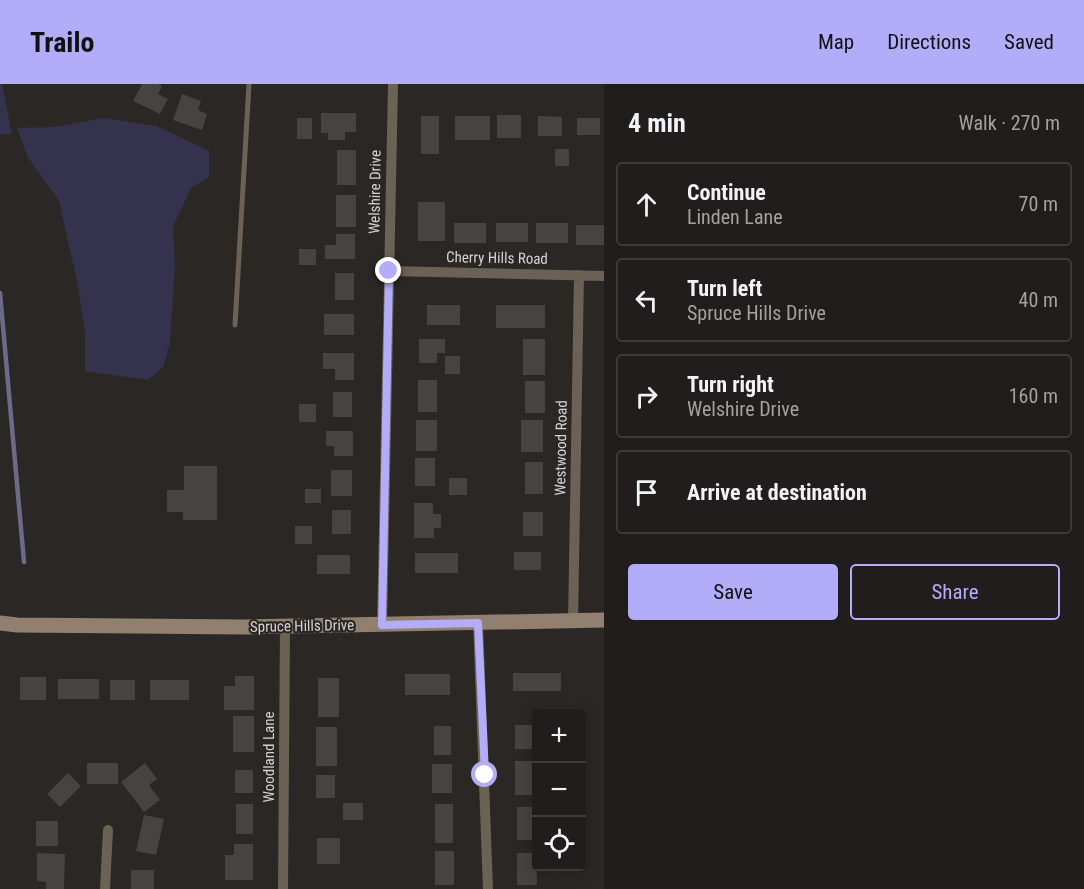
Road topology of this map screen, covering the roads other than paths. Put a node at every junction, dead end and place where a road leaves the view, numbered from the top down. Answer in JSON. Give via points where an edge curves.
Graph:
{"nodes":[{"id":1,"x":249,"y":84,"type":"edge"},
{"id":2,"x":393,"y":84,"type":"edge"},
{"id":3,"x":389,"y":271,"type":"junction"},
{"id":4,"x":579,"y":275,"type":"junction"},
{"id":5,"x":604,"y":276,"type":"edge"},
{"id":6,"x":235,"y":326,"type":"dead end"},
{"id":7,"x":604,"y":620,"type":"edge"},
{"id":8,"x":573,"y":621,"type":"junction"},
{"id":9,"x":0,"y":623,"type":"edge"},
{"id":10,"x":478,"y":623,"type":"junction"},
{"id":11,"x":382,"y":625,"type":"junction"},
{"id":12,"x":285,"y":626,"type":"junction"},
{"id":13,"x":108,"y":830,"type":"dead end"},
{"id":14,"x":105,"y":889,"type":"edge"},
{"id":15,"x":283,"y":889,"type":"edge"},
{"id":16,"x":488,"y":889,"type":"edge"}],
"edges":[{"from":1,"to":6,"type":"lane"},
{"from":2,"to":3,"type":"street","name":"Welshire Drive"},
{"from":3,"to":4,"type":"street","name":"Cherry Hills Road"},
{"from":3,"to":11,"type":"street","name":"Welshire Drive"},
{"from":4,"to":5,"type":"street","name":"Cherry Hills Road"},
{"from":4,"to":8,"type":"street","name":"Westwood Road"},
{"from":7,"to":8,"type":"main road","name":"Spruce Hills Drive"},
{"from":8,"to":10,"type":"main road","name":"Spruce Hills Drive"},
{"from":9,"to":12,"type":"main road","name":"Spruce Hills Drive"},
{"from":10,"to":11,"type":"main road","name":"Spruce Hills Drive"},
{"from":10,"to":16,"type":"street"},
{"from":11,"to":12,"type":"main road","name":"Spruce Hills Drive"},
{"from":12,"to":15,"type":"street","name":"Woodland Lane"},
{"from":13,"to":14,"type":"street"}]}
